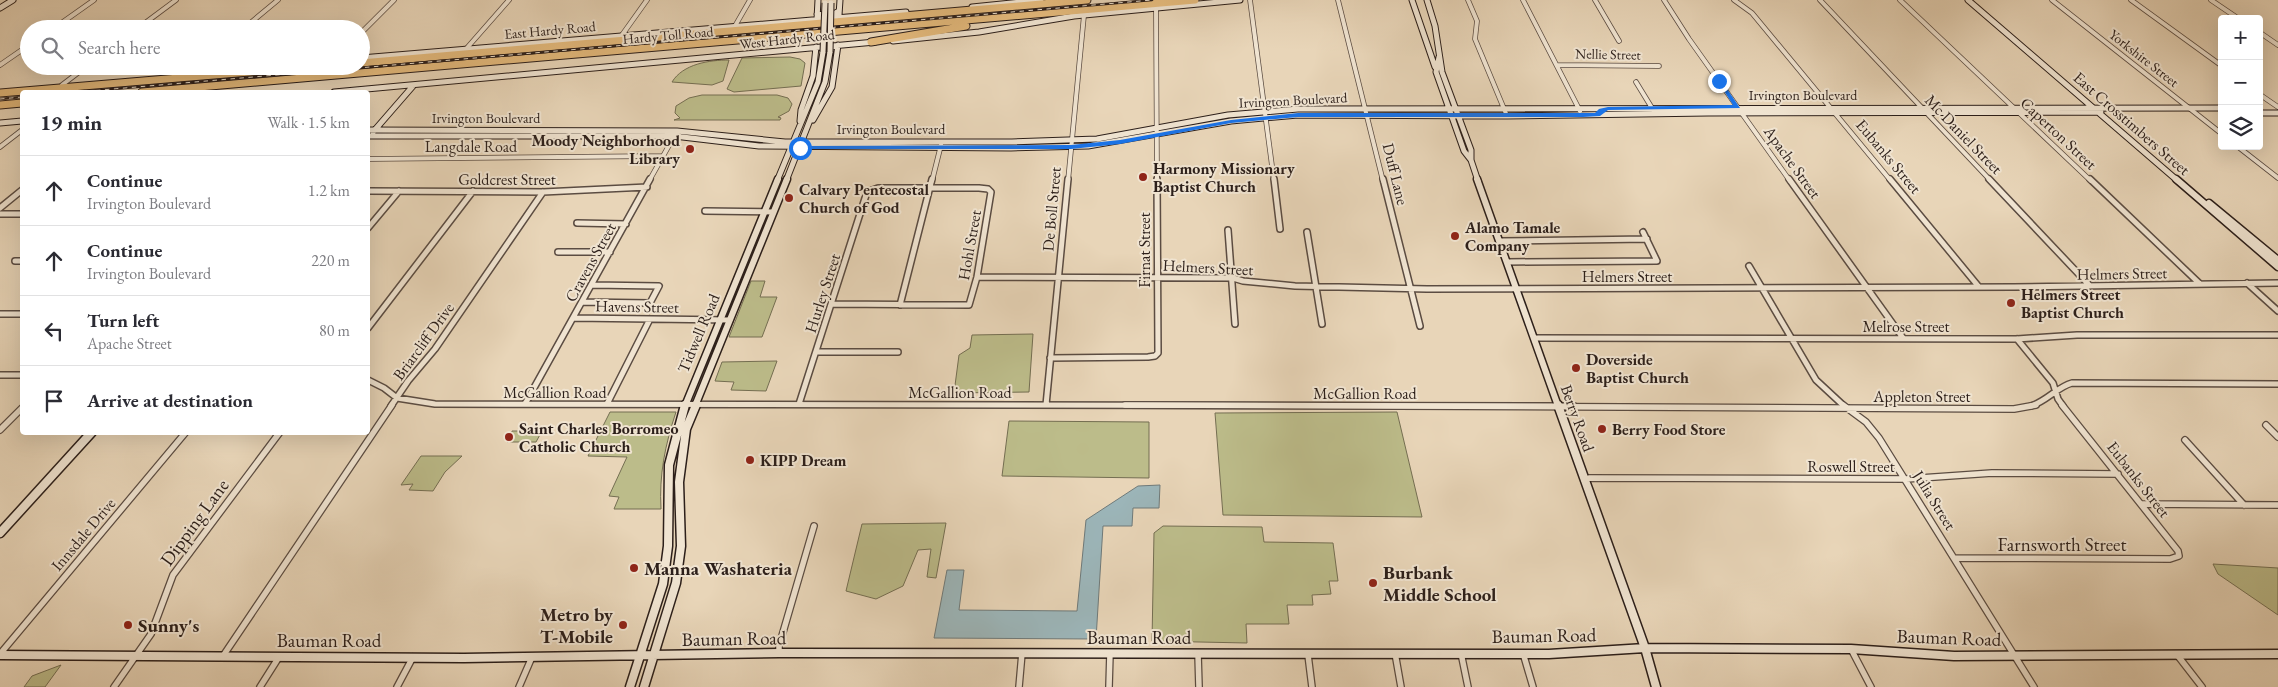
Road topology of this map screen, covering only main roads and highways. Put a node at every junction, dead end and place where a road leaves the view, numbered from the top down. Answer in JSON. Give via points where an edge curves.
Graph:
{"nodes":[{"id":1,"x":13,"y":0,"type":"edge"},
{"id":2,"x":818,"y":0,"type":"edge"},
{"id":3,"x":840,"y":0,"type":"edge"},
{"id":4,"x":1041,"y":0,"type":"edge"},
{"id":5,"x":1087,"y":0,"type":"edge"},
{"id":6,"x":1195,"y":0,"type":"edge"},
{"id":7,"x":1240,"y":0,"type":"edge"},
{"id":8,"x":1412,"y":0,"type":"edge"},
{"id":9,"x":1426,"y":0,"type":"edge"},
{"id":10,"x":1968,"y":0,"type":"edge"},
{"id":11,"x":1974,"y":0,"type":"edge"},
{"id":12,"x":832,"y":1,"type":"edge"},
{"id":13,"x":825,"y":2,"type":"edge"},
{"id":14,"x":1005,"y":2,"type":"edge"},
{"id":15,"x":0,"y":8,"type":"edge"},
{"id":16,"x":839,"y":11,"type":"junction"},
{"id":17,"x":1045,"y":13,"type":"junction"},
{"id":18,"x":1987,"y":14,"type":"junction"},
{"id":19,"x":817,"y":17,"type":"junction"},
{"id":20,"x":839,"y":18,"type":"junction"},
{"id":21,"x":619,"y":35,"type":"junction"},
{"id":22,"x":1425,"y":37,"type":"junction"},
{"id":23,"x":1437,"y":38,"type":"junction"},
{"id":24,"x":871,"y":42,"type":"junction"},
{"id":25,"x":838,"y":48,"type":"junction"},
{"id":26,"x":816,"y":49,"type":"junction"},
{"id":27,"x":1439,"y":56,"type":"junction"},
{"id":28,"x":370,"y":57,"type":"edge"},
{"id":29,"x":385,"y":61,"type":"junction"},
{"id":30,"x":370,"y":62,"type":"edge"},
{"id":31,"x":370,"y":72,"type":"edge"},
{"id":32,"x":1436,"y":72,"type":"junction"},
{"id":33,"x":177,"y":75,"type":"edge"},
{"id":34,"x":210,"y":75,"type":"edge"},
{"id":35,"x":336,"y":75,"type":"edge"},
{"id":36,"x":414,"y":86,"type":"junction"},
{"id":37,"x":20,"y":90,"type":"edge"},
{"id":38,"x":25,"y":90,"type":"edge"},
{"id":39,"x":165,"y":90,"type":"edge"},
{"id":40,"x":361,"y":90,"type":"edge"},
{"id":41,"x":0,"y":92,"type":"edge"},
{"id":42,"x":20,"y":103,"type":"edge"},
{"id":43,"x":0,"y":105,"type":"edge"},
{"id":44,"x":1608,"y":108,"type":"junction"},
{"id":45,"x":2141,"y":108,"type":"junction"},
{"id":46,"x":2218,"y":108,"type":"edge"},
{"id":47,"x":2263,"y":108,"type":"edge"},
{"id":48,"x":2278,"y":108,"type":"edge"},
{"id":49,"x":2098,"y":110,"type":"junction"},
{"id":50,"x":2146,"y":112,"type":"junction"},
{"id":51,"x":1450,"y":113,"type":"junction"},
{"id":52,"x":1458,"y":113,"type":"junction"},
{"id":53,"x":1506,"y":113,"type":"junction"},
{"id":54,"x":2218,"y":113,"type":"edge"},
{"id":55,"x":2263,"y":113,"type":"edge"},
{"id":56,"x":2278,"y":113,"type":"edge"},
{"id":57,"x":1597,"y":115,"type":"junction"},
{"id":58,"x":20,"y":121,"type":"edge"},
{"id":59,"x":0,"y":123,"type":"edge"},
{"id":60,"x":800,"y":127,"type":"junction"},
{"id":61,"x":807,"y":129,"type":"junction"},
{"id":62,"x":456,"y":130,"type":"junction"},
{"id":63,"x":540,"y":130,"type":"junction"},
{"id":64,"x":370,"y":133,"type":"edge"},
{"id":65,"x":607,"y":133,"type":"junction"},
{"id":66,"x":370,"y":134,"type":"edge"},
{"id":67,"x":370,"y":134,"type":"edge"},
{"id":68,"x":676,"y":134,"type":"junction"},
{"id":69,"x":451,"y":136,"type":"junction"},
{"id":70,"x":536,"y":136,"type":"junction"},
{"id":71,"x":729,"y":136,"type":"junction"},
{"id":72,"x":692,"y":137,"type":"junction"},
{"id":73,"x":2133,"y":140,"type":"junction"},
{"id":74,"x":793,"y":145,"type":"junction"},
{"id":75,"x":801,"y":145,"type":"junction"},
{"id":76,"x":1471,"y":160,"type":"junction"},
{"id":77,"x":778,"y":181,"type":"junction"},
{"id":78,"x":786,"y":181,"type":"junction"},
{"id":79,"x":2188,"y":190,"type":"junction"},
{"id":80,"x":2195,"y":191,"type":"junction"},
{"id":81,"x":2231,"y":228,"type":"junction"},
{"id":82,"x":2239,"y":228,"type":"junction"},
{"id":83,"x":2278,"y":260,"type":"edge"},
{"id":84,"x":743,"y":266,"type":"junction"},
{"id":85,"x":751,"y":266,"type":"junction"},
{"id":86,"x":2278,"y":267,"type":"edge"},
{"id":87,"x":89,"y":435,"type":"edge"},
{"id":88,"x":680,"y":464,"type":"junction"},
{"id":89,"x":668,"y":465,"type":"junction"},
{"id":90,"x":667,"y":513,"type":"junction"},
{"id":91,"x":680,"y":513,"type":"junction"},
{"id":92,"x":0,"y":533,"type":"edge"},
{"id":93,"x":676,"y":583,"type":"junction"},
{"id":94,"x":663,"y":584,"type":"junction"},
{"id":95,"x":1644,"y":648,"type":"junction"},
{"id":96,"x":0,"y":654,"type":"edge"},
{"id":97,"x":2278,"y":654,"type":"edge"},
{"id":98,"x":641,"y":656,"type":"junction"},
{"id":99,"x":654,"y":656,"type":"junction"},
{"id":100,"x":630,"y":687,"type":"edge"},
{"id":101,"x":644,"y":687,"type":"edge"},
{"id":102,"x":1656,"y":687,"type":"edge"}],
"edges":[{"from":1,"to":15,"type":"main road"},
{"from":2,"to":19,"type":"main road"},
{"from":3,"to":16,"type":"main road"},
{"from":4,"to":14,"type":"main road","name":"East Hardy Road"},
{"from":5,"to":29,"type":"highway","name":"Hardy Toll Road"},
{"from":6,"to":17,"type":"highway","name":"Hardy Toll Road"},
{"from":7,"to":24,"type":"main road","name":"West Hardy Road","via":[[1084,15],[950,36]]},
{"from":8,"to":22,"type":"main road"},
{"from":9,"to":23,"type":"main road","name":"Berry Road"},
{"from":10,"to":18,"type":"main road","name":"East Crosstimbers Street"},
{"from":11,"to":18,"type":"main road","name":"East Crosstimbers Street"},
{"from":12,"to":61,"type":"main road","name":"Tidwell Road","bridge":true,"via":[[825,82]]},
{"from":13,"to":60,"type":"main road","name":"Tidwell Road","bridge":true,"via":[[818,82]]},
{"from":14,"to":20,"type":"main road","name":"East Hardy Road"},
{"from":16,"to":19,"type":"main road"},
{"from":16,"to":20,"type":"main road"},
{"from":17,"to":24,"type":"highway"},
{"from":17,"to":31,"type":"highway","name":"Hardy Toll Road"},
{"from":18,"to":49,"type":"main road","name":"East Crosstimbers Street"},
{"from":19,"to":20,"type":"main road","name":"East Hardy Road"},
{"from":19,"to":21,"type":"main road","name":"East Hardy Road"},
{"from":21,"to":28,"type":"main road","name":"East Hardy Road"},
{"from":21,"to":29,"type":"highway"},
{"from":22,"to":23,"type":"main road"},
{"from":22,"to":32,"type":"main road"},
{"from":23,"to":27,"type":"main road","name":"Berry Road"},
{"from":24,"to":25,"type":"main road","name":"West Hardy Road"},
{"from":25,"to":26,"type":"main road","name":"West Hardy Road"},
{"from":25,"to":61,"type":"main road","via":[[832,87]]},
{"from":26,"to":36,"type":"main road","name":"West Hardy Road"},
{"from":26,"to":60,"type":"main road"},
{"from":27,"to":32,"type":"main road","name":"Berry Road"},
{"from":27,"to":52,"type":"main road","name":"Berry Road"},
{"from":29,"to":30,"type":"highway","name":"Hardy Toll Road"},
{"from":32,"to":51,"type":"main road","name":"Berry Road"},
{"from":33,"to":41,"type":"main road"},
{"from":34,"to":38,"type":"highway"},
{"from":35,"to":39,"type":"highway","name":"Hardy Toll Road"},
{"from":36,"to":40,"type":"main road","name":"West Hardy Road"},
{"from":36,"to":64,"type":"main road"},
{"from":37,"to":41,"type":"highway"},
{"from":42,"to":43,"type":"highway"},
{"from":44,"to":49,"type":"main road","name":"Irvington Boulevard","via":[[2013,107]]},
{"from":44,"to":53,"type":"main road","name":"Irvington Boulevard"},
{"from":44,"to":57,"type":"main road"},
{"from":45,"to":46,"type":"main road","name":"Irvington Boulevard"},
{"from":45,"to":49,"type":"main road","name":"Irvington Boulevard"},
{"from":45,"to":50,"type":"main road"},
{"from":47,"to":48,"type":"main road"},
{"from":49,"to":50,"type":"main road","name":"Irvington Boulevard"},
{"from":49,"to":57,"type":"main road","name":"Irvington Boulevard"},
{"from":49,"to":73,"type":"main road","name":"East Crosstimbers Street"},
{"from":50,"to":54,"type":"main road","name":"Irvington Boulevard"},
{"from":51,"to":52,"type":"main road","name":"Irvington Boulevard"},
{"from":51,"to":75,"type":"main road","name":"Irvington Boulevard","via":[[1264,114],[1156,132],[1113,143]]},
{"from":51,"to":76,"type":"main road","name":"Berry Road","via":[[1464,151]]},
{"from":52,"to":53,"type":"main road","name":"Irvington Boulevard"},
{"from":52,"to":76,"type":"main road","name":"Berry Road"},
{"from":53,"to":57,"type":"main road","name":"Irvington Boulevard"},
{"from":55,"to":56,"type":"main road"},
{"from":58,"to":59,"type":"main road"},
{"from":60,"to":74,"type":"main road","name":"Tidwell Road"},
{"from":61,"to":75,"type":"main road","name":"Tidwell Road"},
{"from":62,"to":63,"type":"main road","name":"Irvington Boulevard"},
{"from":62,"to":66,"type":"main road","name":"Irvington Boulevard"},
{"from":62,"to":69,"type":"main road"},
{"from":63,"to":65,"type":"main road","name":"Irvington Boulevard"},
{"from":63,"to":70,"type":"main road"},
{"from":65,"to":68,"type":"main road","name":"Irvington Boulevard"},
{"from":65,"to":70,"type":"main road","name":"Irvington Boulevard"},
{"from":67,"to":69,"type":"main road","name":"Irvington Boulevard"},
{"from":68,"to":71,"type":"main road","name":"Irvington Boulevard"},
{"from":68,"to":72,"type":"main road","name":"Irvington Boulevard"},
{"from":69,"to":70,"type":"main road","name":"Irvington Boulevard"},
{"from":71,"to":72,"type":"main road"},
{"from":71,"to":74,"type":"main road","name":"Irvington Boulevard"},
{"from":72,"to":74,"type":"main road","name":"Irvington Boulevard","via":[[759,146]]},
{"from":73,"to":79,"type":"main road","name":"East Crosstimbers Street"},
{"from":73,"to":80,"type":"main road","name":"East Crosstimbers Street"},
{"from":74,"to":75,"type":"main road","name":"Irvington Boulevard"},
{"from":74,"to":77,"type":"main road","name":"Tidwell Road"},
{"from":75,"to":78,"type":"main road","name":"Tidwell Road"},
{"from":76,"to":95,"type":"main road","name":"Berry Road"},
{"from":77,"to":78,"type":"main road"},
{"from":77,"to":84,"type":"main road","name":"Tidwell Road"},
{"from":78,"to":85,"type":"main road","name":"Tidwell Road"},
{"from":79,"to":80,"type":"main road"},
{"from":79,"to":81,"type":"main road","name":"East Crosstimbers Street"},
{"from":80,"to":82,"type":"main road","name":"East Crosstimbers Street"},
{"from":81,"to":82,"type":"main road"},
{"from":81,"to":86,"type":"main road","name":"East Crosstimbers Street"},
{"from":82,"to":83,"type":"main road","name":"East Crosstimbers Street"},
{"from":84,"to":85,"type":"main road"},
{"from":84,"to":89,"type":"main road","name":"Tidwell Road","via":[[684,405]]},
{"from":85,"to":88,"type":"main road","name":"Tidwell Road","via":[[686,429]]},
{"from":87,"to":92,"type":"main road"},
{"from":88,"to":89,"type":"main road"},
{"from":88,"to":91,"type":"main road","name":"Tidwell Road"},
{"from":89,"to":90,"type":"main road","name":"Tidwell Road"},
{"from":90,"to":91,"type":"main road"},
{"from":90,"to":94,"type":"main road","name":"Tidwell Road","via":[[668,546]]},
{"from":91,"to":93,"type":"main road","name":"Tidwell Road"},
{"from":93,"to":94,"type":"main road"},
{"from":93,"to":99,"type":"main road","name":"Tidwell Road"},
{"from":94,"to":98,"type":"main road","name":"Tidwell Road"},
{"from":95,"to":97,"type":"main road","name":"Bauman Road","via":[[1851,649],[2014,656]]},
{"from":95,"to":99,"type":"main road","name":"Bauman Road","via":[[1549,654],[778,653]]},
{"from":95,"to":102,"type":"main road","name":"Berry Road"},
{"from":96,"to":98,"type":"main road","name":"Bauman Road"},
{"from":98,"to":99,"type":"main road","name":"Bauman Road"},
{"from":98,"to":100,"type":"main road","name":"Tidwell Road"},
{"from":99,"to":101,"type":"main road","name":"Tidwell Road"}]}
